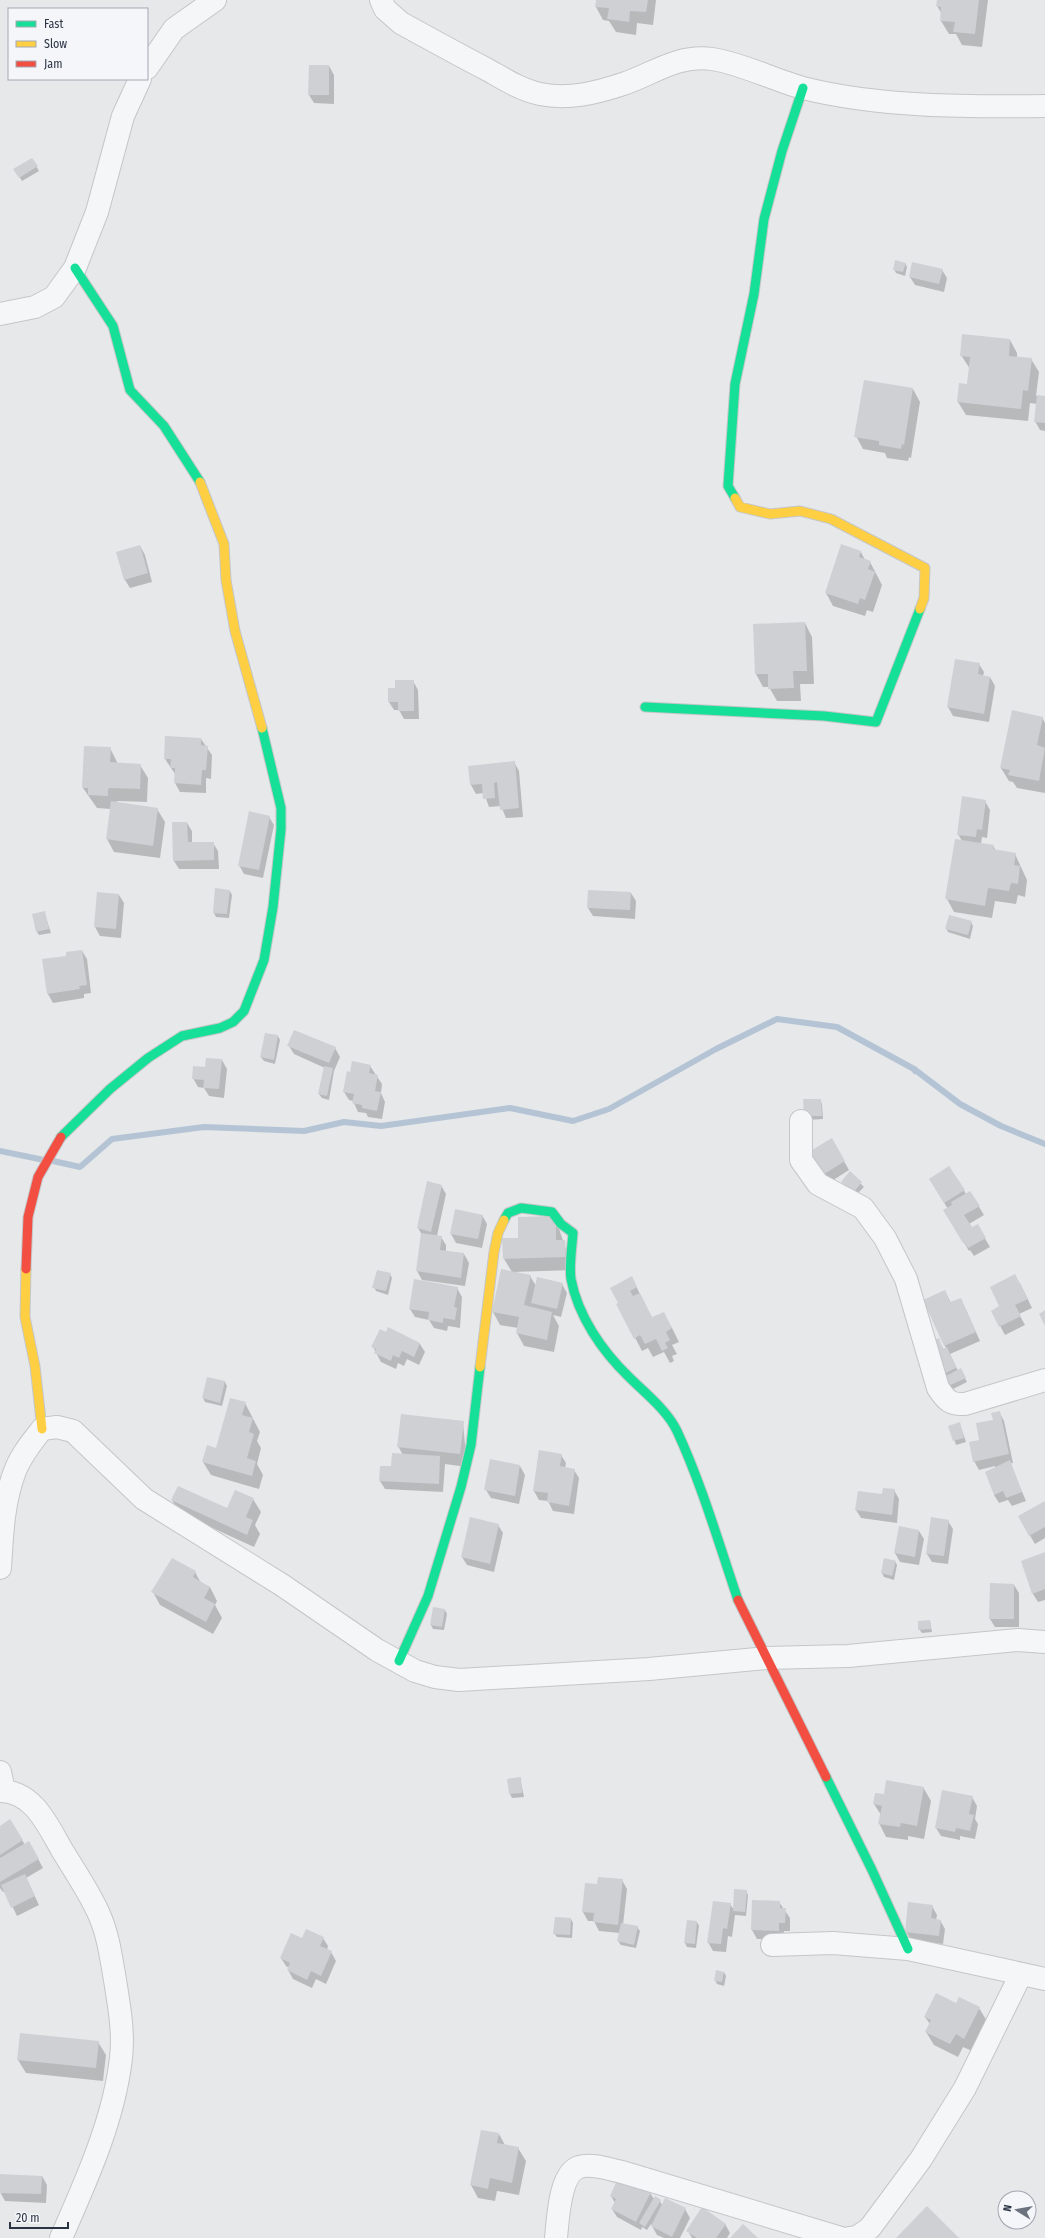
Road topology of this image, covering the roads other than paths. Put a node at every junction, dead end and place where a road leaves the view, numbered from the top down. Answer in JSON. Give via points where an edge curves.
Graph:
{"nodes":[{"id":1,"x":215,"y":0,"type":"edge"},
{"id":2,"x":381,"y":0,"type":"edge"},
{"id":3,"x":148,"y":67,"type":"edge"},
{"id":4,"x":140,"y":80,"type":"edge"},
{"id":5,"x":803,"y":88,"type":"junction"},
{"id":6,"x":1045,"y":106,"type":"edge"},
{"id":7,"x":75,"y":268,"type":"junction"},
{"id":8,"x":0,"y":314,"type":"edge"},
{"id":9,"x":645,"y":707,"type":"dead end"},
{"id":10,"x":801,"y":1121,"type":"dead end"},
{"id":11,"x":1045,"y":1380,"type":"edge"},
{"id":12,"x":42,"y":1429,"type":"junction"},
{"id":13,"x":0,"y":1568,"type":"edge"},
{"id":14,"x":1045,"y":1642,"type":"edge"},
{"id":15,"x":766,"y":1658,"type":"junction"},
{"id":16,"x":399,"y":1660,"type":"junction"},
{"id":17,"x":1,"y":1784,"type":"edge"},
{"id":18,"x":772,"y":1944,"type":"dead end"},
{"id":19,"x":908,"y":1949,"type":"junction"},
{"id":20,"x":1021,"y":1974,"type":"junction"},
{"id":21,"x":1045,"y":1979,"type":"edge"},
{"id":22,"x":61,"y":2238,"type":"edge"},
{"id":23,"x":556,"y":2238,"type":"edge"},
{"id":24,"x":841,"y":2238,"type":"edge"},
{"id":25,"x":850,"y":2238,"type":"edge"}],
"edges":[{"from":1,"to":3,"type":"street","via":[[174,29]]},
{"from":2,"to":5,"type":"street","via":[[385,9],[401,23],[519,86],[540,94],[567,96],[598,92],[629,82],[669,63],[692,58],[713,59]]},
{"from":4,"to":7,"type":"street","via":[[123,116],[97,212]]},
{"from":5,"to":6,"type":"street","via":[[892,102]]},
{"from":5,"to":9,"type":"street","via":[[782,151],[764,219],[754,294],[735,384],[728,486],[740,507],[770,514],[800,511],[831,519],[925,568],[924,598],[876,722],[824,716]]},
{"from":7,"to":8,"type":"street","via":[[54,297],[35,307]]},
{"from":7,"to":12,"type":"street","via":[[113,326],[130,390],[164,426],[203,486],[214,514],[224,544],[226,580],[235,631],[273,766],[282,808],[273,907],[264,960],[244,1011],[232,1022],[220,1028],[182,1036],[148,1058],[110,1089],[62,1136],[38,1177],[28,1217],[25,1317],[35,1366]]},
{"from":10,"to":11,"type":"street","via":[[801,1160],[818,1184],[863,1208],[885,1238],[906,1279],[938,1388],[947,1402],[965,1404]]},
{"from":12,"to":13,"type":"street","via":[[15,1470],[1,1533]]},
{"from":12,"to":16,"type":"street","via":[[57,1427],[72,1431],[144,1499],[282,1585],[377,1650]]},
{"from":14,"to":15,"type":"street","via":[[1018,1640],[848,1656]]},
{"from":15,"to":16,"type":"street","via":[[648,1669],[459,1680],[415,1671]]},
{"from":15,"to":16,"type":"street","via":[[739,1603],[711,1520],[676,1430],[653,1400],[615,1364],[578,1305],[571,1277],[573,1233],[561,1224],[552,1212],[521,1208],[508,1213],[498,1233],[484,1328],[472,1445],[428,1596]]},
{"from":15,"to":19,"type":"street","via":[[872,1870]]},
{"from":17,"to":22,"type":"street","via":[[24,1796],[36,1808],[88,1891],[99,1914],[110,1951],[121,2016],[121,2057],[113,2100],[98,2150]]},
{"from":18,"to":19,"type":"street","via":[[833,1943]]},
{"from":19,"to":20,"type":"street"},
{"from":20,"to":21,"type":"street"},
{"from":20,"to":25,"type":"street","via":[[965,2088],[921,2159],[870,2228],[857,2237]]},
{"from":23,"to":24,"type":"street","via":[[561,2196],[566,2179],[578,2168],[593,2166],[622,2172]]}]}
